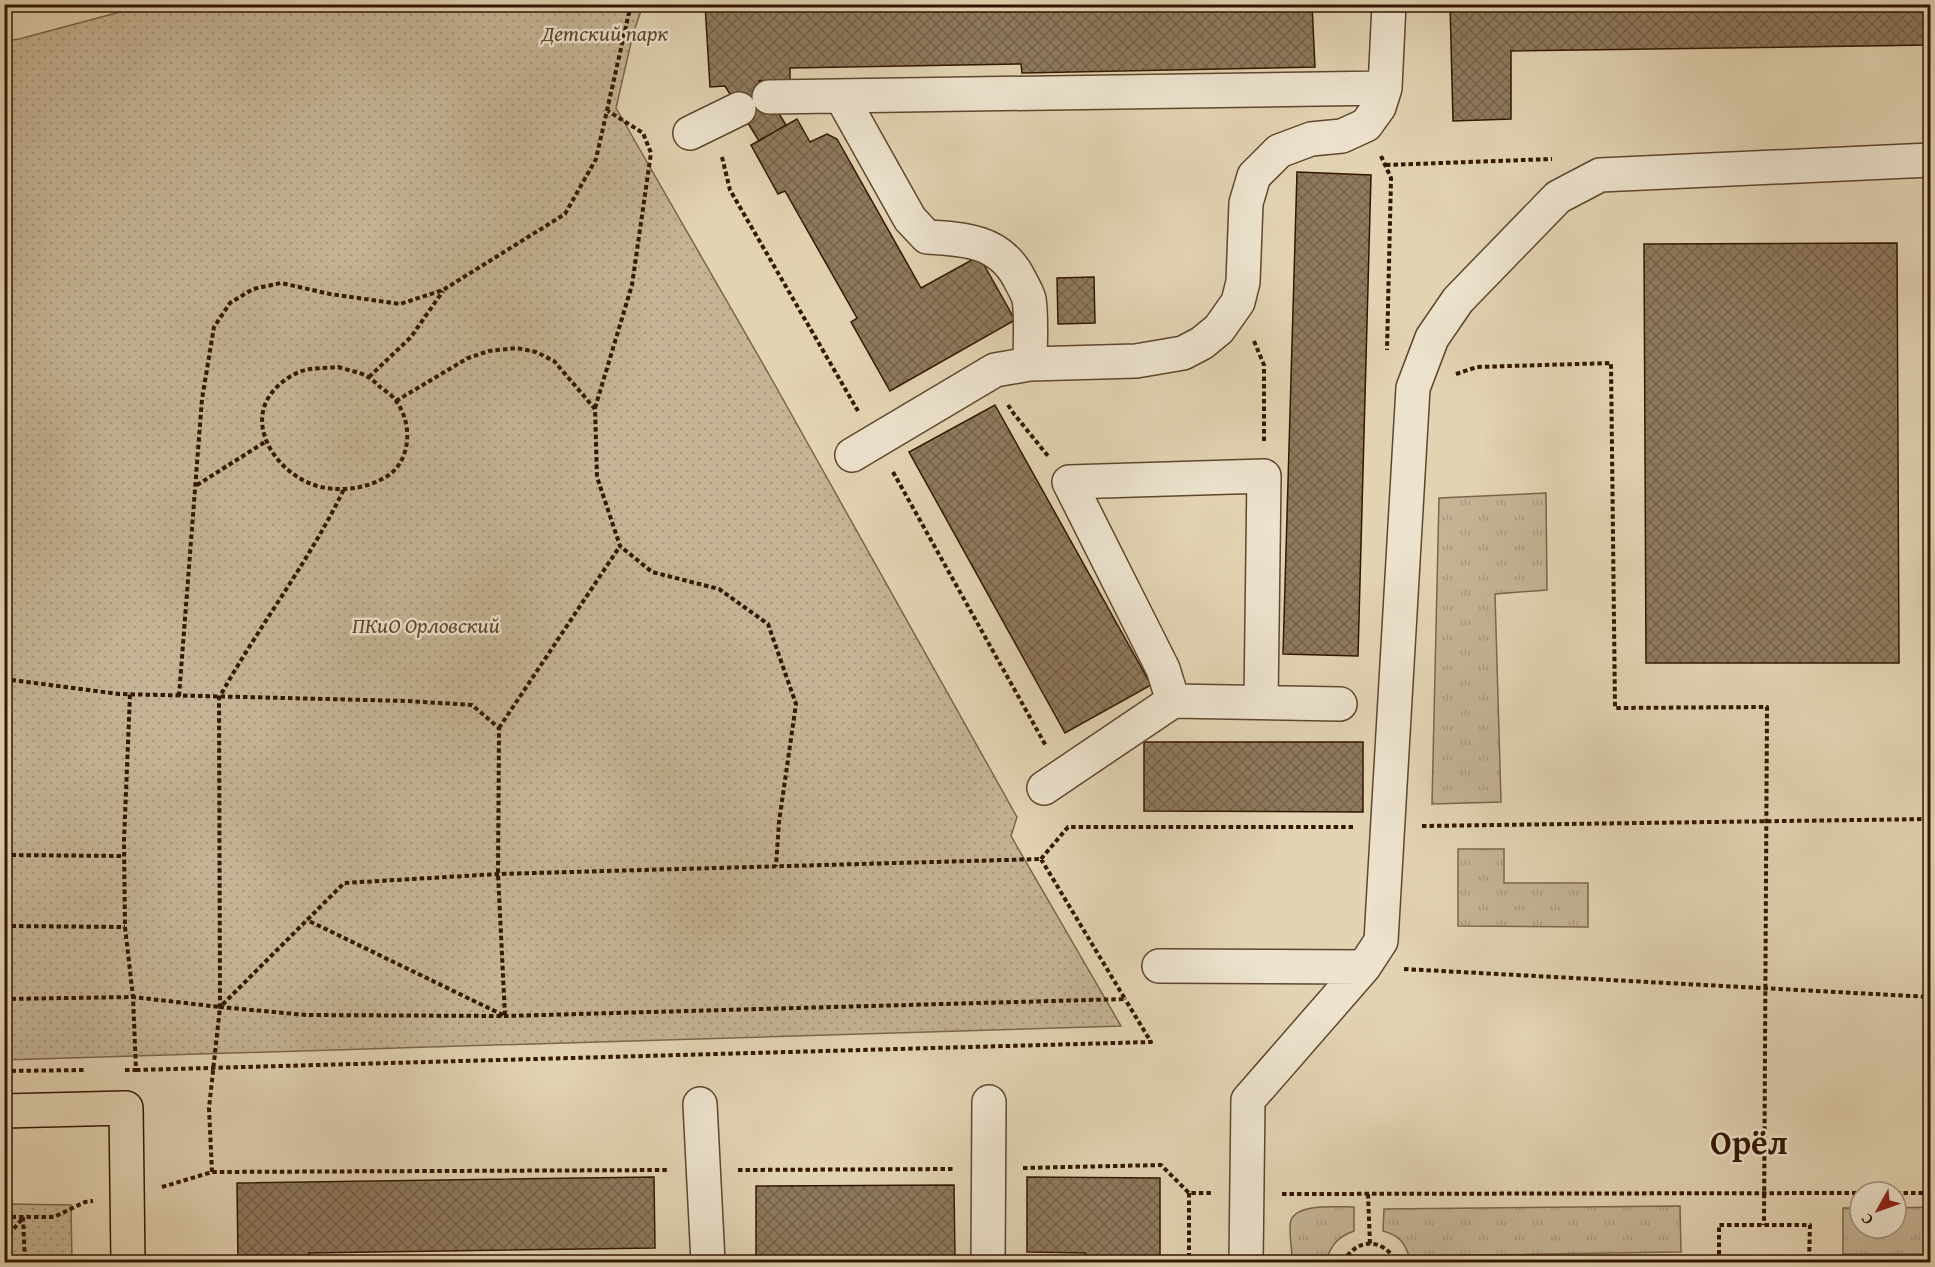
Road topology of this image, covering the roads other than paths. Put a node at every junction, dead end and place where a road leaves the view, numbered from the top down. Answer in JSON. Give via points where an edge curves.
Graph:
{"nodes":[{"id":1,"x":1389,"y":4,"type":"edge"},
{"id":2,"x":1385,"y":88,"type":"junction"},
{"id":3,"x":841,"y":96,"type":"junction"},
{"id":4,"x":769,"y":97,"type":"dead end"},
{"id":5,"x":739,"y":109,"type":"dead end"},
{"id":6,"x":690,"y":133,"type":"dead end"},
{"id":7,"x":1930,"y":160,"type":"edge"},
{"id":8,"x":1030,"y":364,"type":"junction"},
{"id":9,"x":852,"y":455,"type":"dead end"},
{"id":10,"x":1173,"y":701,"type":"junction"},
{"id":11,"x":1261,"y":702,"type":"junction"},
{"id":12,"x":1340,"y":704,"type":"dead end"},
{"id":13,"x":1044,"y":788,"type":"dead end"},
{"id":14,"x":1159,"y":966,"type":"dead end"},
{"id":15,"x":1364,"y":967,"type":"junction"},
{"id":16,"x":989,"y":1102,"type":"dead end"},
{"id":17,"x":700,"y":1104,"type":"dead end"},
{"id":18,"x":4,"y":1111,"type":"edge"},
{"id":19,"x":128,"y":1263,"type":"edge"},
{"id":20,"x":708,"y":1263,"type":"edge"},
{"id":21,"x":988,"y":1263,"type":"edge"},
{"id":22,"x":1246,"y":1263,"type":"edge"}],
"edges":[{"from":1,"to":2,"type":"street"},
{"from":2,"to":3,"type":"street"},
{"from":2,"to":8,"type":"street","via":[[1379,107],[1366,125],[1342,136],[1311,139],[1279,151],[1254,176],[1246,203],[1243,282],[1238,302],[1219,329],[1202,343],[1183,353],[1136,361]]},
{"from":3,"to":4,"type":"street"},
{"from":3,"to":8,"type":"street","via":[[910,219],[927,237],[988,247],[998,252],[1016,273],[1029,298]]},
{"from":5,"to":6,"type":"street"},
{"from":7,"to":15,"type":"street","via":[[1600,175],[1558,197],[1458,300],[1432,339],[1413,388],[1381,941]]},
{"from":8,"to":9,"type":"street","via":[[995,370]]},
{"from":10,"to":11,"type":"street"},
{"from":10,"to":11,"type":"street","via":[[1163,669],[1069,482],[1264,476]]},
{"from":10,"to":13,"type":"street"},
{"from":11,"to":12,"type":"street"},
{"from":14,"to":15,"type":"street"},
{"from":15,"to":22,"type":"street","via":[[1248,1100]]},
{"from":16,"to":21,"type":"street"},
{"from":17,"to":20,"type":"street"},
{"from":18,"to":19,"type":"main road","via":[[126,1108]]}]}
